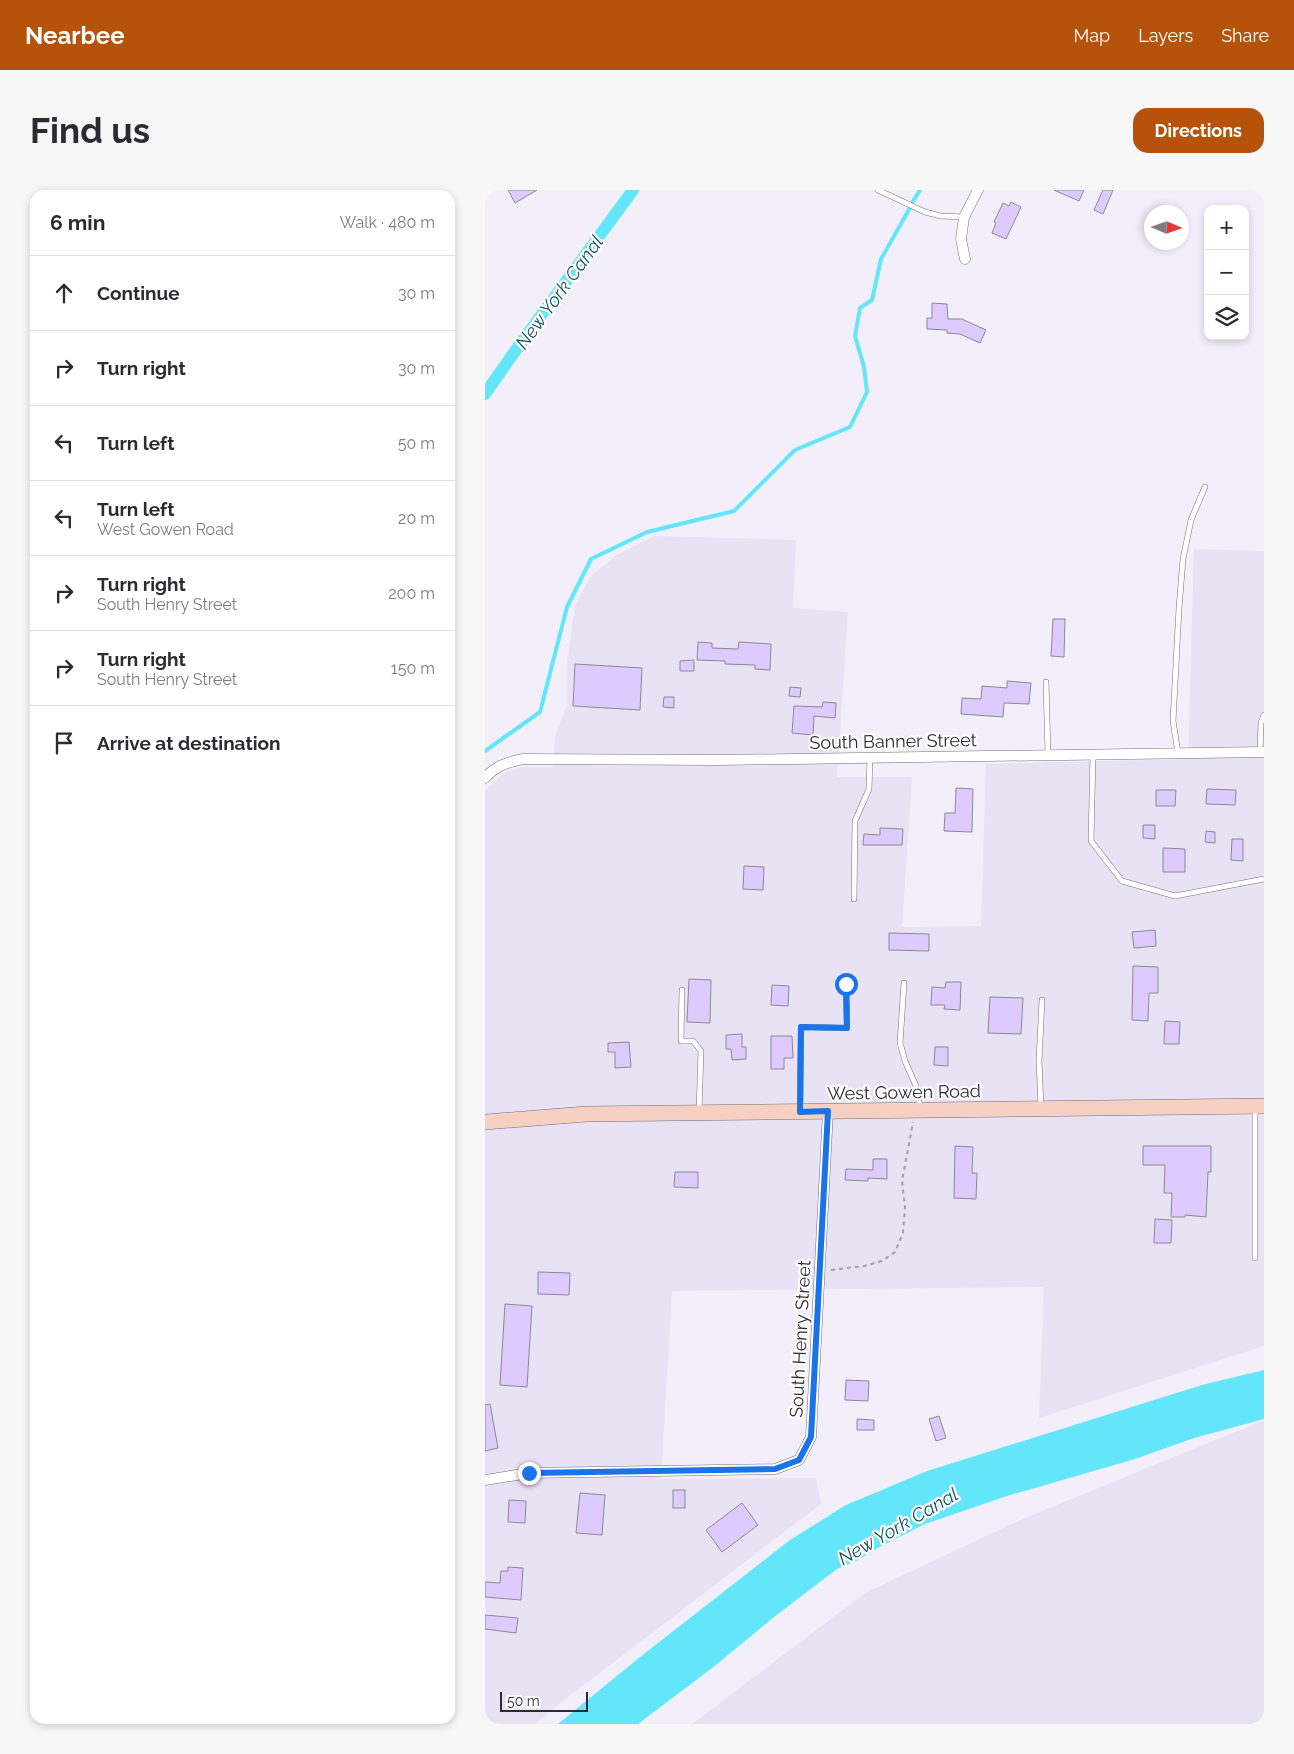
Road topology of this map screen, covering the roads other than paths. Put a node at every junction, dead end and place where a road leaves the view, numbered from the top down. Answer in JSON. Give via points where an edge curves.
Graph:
{"nodes":[{"id":1,"x":878,"y":190,"type":"edge"},
{"id":2,"x":978,"y":190,"type":"edge"},
{"id":3,"x":965,"y":217,"type":"junction"},
{"id":4,"x":965,"y":259,"type":"dead end"},
{"id":5,"x":1205,"y":487,"type":"dead end"},
{"id":6,"x":1046,"y":682,"type":"dead end"},
{"id":7,"x":1264,"y":715,"type":"edge"},
{"id":8,"x":1262,"y":752,"type":"edge"},
{"id":9,"x":1178,"y":753,"type":"junction"},
{"id":10,"x":1093,"y":754,"type":"junction"},
{"id":11,"x":1048,"y":755,"type":"junction"},
{"id":12,"x":870,"y":757,"type":"junction"},
{"id":13,"x":485,"y":778,"type":"edge"},
{"id":14,"x":1264,"y":879,"type":"edge"},
{"id":15,"x":854,"y":899,"type":"dead end"},
{"id":16,"x":904,"y":983,"type":"dead end"},
{"id":17,"x":846,"y":984,"type":"dead end"},
{"id":18,"x":682,"y":990,"type":"dead end"},
{"id":19,"x":1041,"y":1000,"type":"dead end"},
{"id":20,"x":1259,"y":1106,"type":"edge"},
{"id":21,"x":1041,"y":1109,"type":"junction"},
{"id":22,"x":918,"y":1110,"type":"junction"},
{"id":23,"x":828,"y":1111,"type":"junction"},
{"id":24,"x":800,"y":1112,"type":"junction"},
{"id":25,"x":699,"y":1113,"type":"junction"},
{"id":26,"x":485,"y":1122,"type":"edge"},
{"id":27,"x":1255,"y":1258,"type":"dead end"},
{"id":28,"x":485,"y":1480,"type":"edge"}],
"edges":[{"from":1,"to":3,"type":"lane","via":[[925,212]]},
{"from":2,"to":3,"type":"street"},
{"from":3,"to":4,"type":"street","via":[[961,239]]},
{"from":5,"to":9,"type":"lane","via":[[1191,520],[1183,559],[1173,721]]},
{"from":6,"to":11,"type":"lane"},
{"from":7,"to":8,"type":"lane","via":[[1261,723]]},
{"from":8,"to":9,"type":"street","name":"South Banner Street"},
{"from":9,"to":10,"type":"street","name":"South Banner Street"},
{"from":10,"to":11,"type":"street","name":"South Banner Street"},
{"from":10,"to":14,"type":"lane","via":[[1091,841],[1122,881],[1175,896]]},
{"from":11,"to":12,"type":"street","name":"South Banner Street"},
{"from":12,"to":13,"type":"street","name":"South Banner Street","via":[[523,759],[507,763]]},
{"from":12,"to":15,"type":"lane","via":[[869,790],[855,821]]},
{"from":16,"to":22,"type":"lane","via":[[900,1043],[916,1086]]},
{"from":17,"to":24,"type":"lane","via":[[847,1028],[801,1027]]},
{"from":18,"to":25,"type":"lane","via":[[681,1041],[693,1041],[701,1051]]},
{"from":19,"to":21,"type":"lane"},
{"from":20,"to":21,"type":"street","name":"West Gowen Road"},
{"from":20,"to":27,"type":"lane"},
{"from":21,"to":22,"type":"street","name":"West Gowen Road"},
{"from":22,"to":23,"type":"street","name":"West Gowen Road"},
{"from":23,"to":24,"type":"street","name":"West Gowen Road"},
{"from":23,"to":28,"type":"street","name":"South Henry Street","via":[[811,1437],[799,1460],[775,1469],[529,1473]]},
{"from":24,"to":25,"type":"street","name":"West Gowen Road"},
{"from":25,"to":26,"type":"street","name":"West Gowen Road","via":[[585,1114]]}]}
